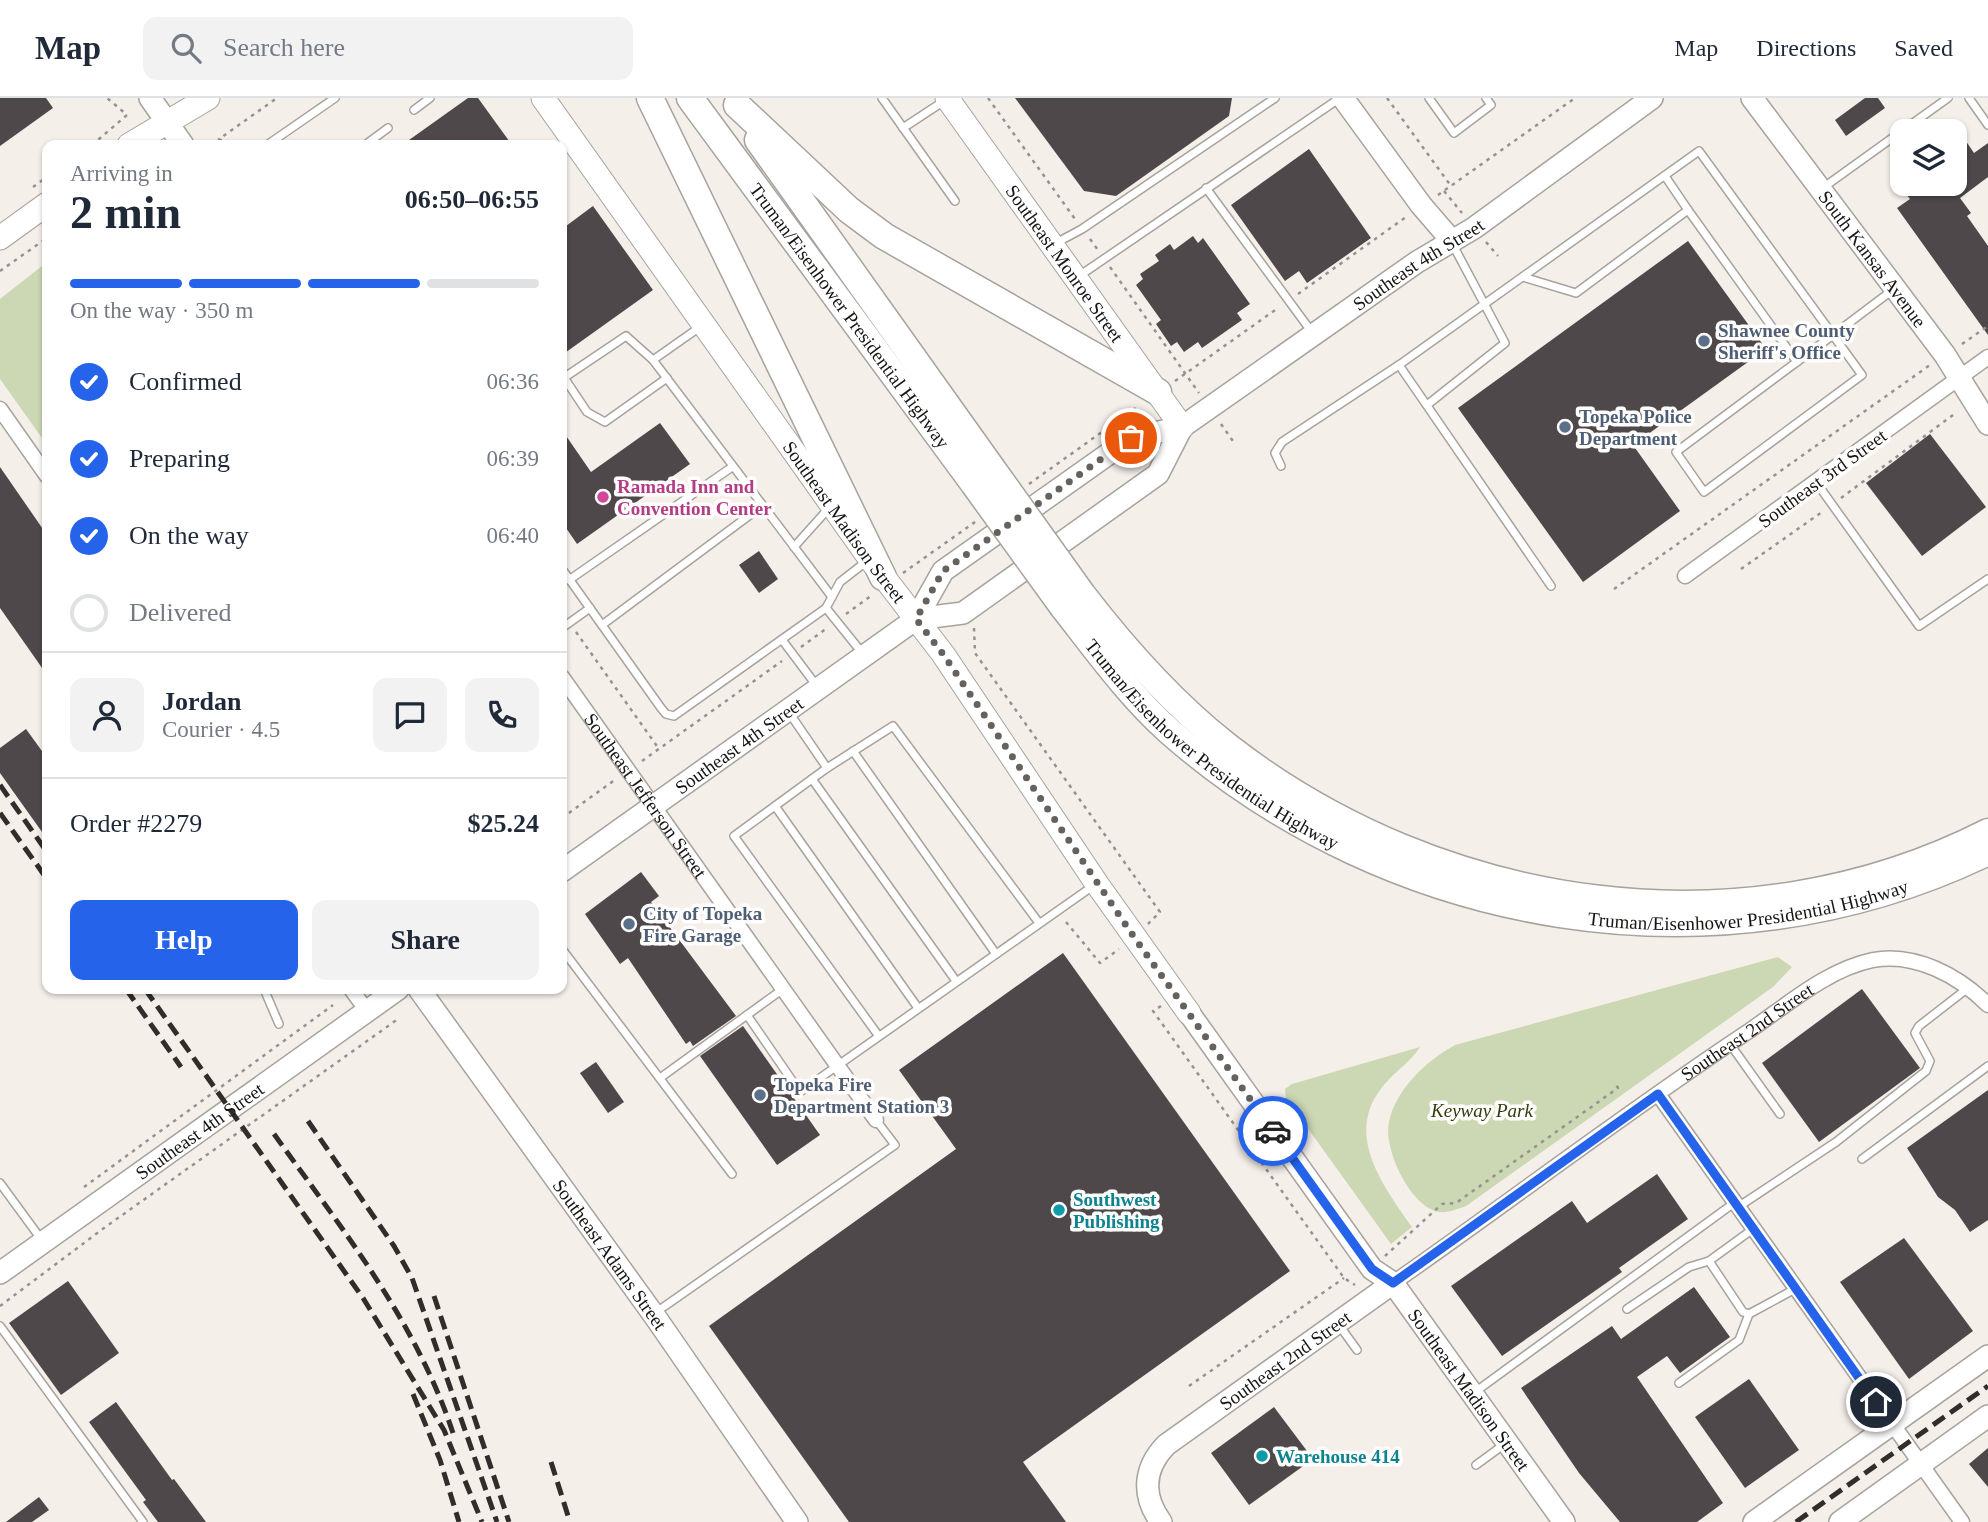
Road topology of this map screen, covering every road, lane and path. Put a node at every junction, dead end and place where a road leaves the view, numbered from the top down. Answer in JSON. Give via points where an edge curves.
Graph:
{"nodes":[{"id":1,"x":107,"y":98,"type":"edge"},
{"id":2,"x":150,"y":98,"type":"edge"},
{"id":3,"x":208,"y":98,"type":"edge"},
{"id":4,"x":277,"y":98,"type":"edge"},
{"id":5,"x":335,"y":98,"type":"edge"},
{"id":6,"x":430,"y":98,"type":"edge"},
{"id":7,"x":543,"y":98,"type":"edge"},
{"id":8,"x":650,"y":98,"type":"edge"},
{"id":9,"x":690,"y":98,"type":"edge"},
{"id":10,"x":882,"y":98,"type":"edge"},
{"id":11,"x":988,"y":98,"type":"edge"},
{"id":12,"x":1275,"y":98,"type":"edge"},
{"id":13,"x":1342,"y":98,"type":"edge"},
{"id":14,"x":1387,"y":98,"type":"edge"},
{"id":15,"x":1429,"y":98,"type":"edge"},
{"id":16,"x":1486,"y":98,"type":"edge"},
{"id":17,"x":1575,"y":98,"type":"edge"},
{"id":18,"x":1652,"y":98,"type":"edge"},
{"id":19,"x":1752,"y":98,"type":"edge"},
{"id":20,"x":1948,"y":98,"type":"edge"},
{"id":21,"x":1969,"y":98,"type":"edge"},
{"id":22,"x":947,"y":99,"type":"edge"},
{"id":23,"x":735,"y":102,"type":"edge"},
{"id":24,"x":414,"y":110,"type":"dead end"},
{"id":25,"x":167,"y":123,"type":"junction"},
{"id":26,"x":1988,"y":125,"type":"edge"},
{"id":27,"x":388,"y":128,"type":"dead end"},
{"id":28,"x":904,"y":128,"type":"junction"},
{"id":29,"x":98,"y":140,"type":"edge"},
{"id":30,"x":138,"y":140,"type":"edge"},
{"id":31,"x":179,"y":140,"type":"edge"},
{"id":32,"x":221,"y":140,"type":"edge"},
{"id":33,"x":274,"y":140,"type":"edge"},
{"id":34,"x":372,"y":140,"type":"edge"},
{"id":35,"x":1665,"y":176,"type":"junction"},
{"id":36,"x":1451,"y":186,"type":"junction"},
{"id":37,"x":1206,"y":188,"type":"junction"},
{"id":38,"x":1820,"y":189,"type":"junction"},
{"id":39,"x":955,"y":201,"type":"dead end"},
{"id":40,"x":1421,"y":205,"type":"junction"},
{"id":41,"x":42,"y":208,"type":"edge"},
{"id":42,"x":1688,"y":209,"type":"junction"},
{"id":43,"x":1082,"y":229,"type":"junction"},
{"id":44,"x":0,"y":238,"type":"edge"},
{"id":45,"x":1452,"y":241,"type":"junction"},
{"id":46,"x":42,"y":242,"type":"edge"},
{"id":47,"x":1052,"y":245,"type":"junction"},
{"id":48,"x":1103,"y":257,"type":"junction"},
{"id":49,"x":0,"y":271,"type":"edge"},
{"id":50,"x":1523,"y":277,"type":"junction"},
{"id":51,"x":1076,"y":278,"type":"junction"},
{"id":52,"x":1895,"y":288,"type":"junction"},
{"id":53,"x":1289,"y":301,"type":"junction"},
{"id":54,"x":1485,"y":301,"type":"junction"},
{"id":55,"x":704,"y":324,"type":"junction"},
{"id":56,"x":1988,"y":326,"type":"edge"},
{"id":57,"x":1314,"y":335,"type":"junction"},
{"id":58,"x":1833,"y":335,"type":"junction"},
{"id":59,"x":1945,"y":355,"type":"junction"},
{"id":60,"x":1988,"y":357,"type":"edge"},
{"id":61,"x":653,"y":360,"type":"junction"},
{"id":62,"x":1797,"y":362,"type":"junction"},
{"id":63,"x":1399,"y":365,"type":"junction"},
{"id":64,"x":1186,"y":374,"type":"junction"},
{"id":65,"x":567,"y":376,"type":"edge"},
{"id":66,"x":667,"y":378,"type":"junction"},
{"id":67,"x":1958,"y":380,"type":"junction"},
{"id":68,"x":567,"y":384,"type":"edge"},
{"id":69,"x":1158,"y":392,"type":"junction"},
{"id":70,"x":1972,"y":400,"type":"junction"},
{"id":71,"x":1427,"y":405,"type":"junction"},
{"id":72,"x":0,"y":409,"type":"edge"},
{"id":73,"x":1210,"y":409,"type":"junction"},
{"id":74,"x":1988,"y":424,"type":"edge"},
{"id":75,"x":1182,"y":427,"type":"junction"},
{"id":76,"x":1235,"y":444,"type":"dead end"},
{"id":77,"x":1282,"y":466,"type":"dead end"},
{"id":78,"x":733,"y":467,"type":"junction"},
{"id":79,"x":42,"y":469,"type":"edge"},
{"id":80,"x":982,"y":475,"type":"junction"},
{"id":81,"x":1816,"y":482,"type":"junction"},
{"id":82,"x":1020,"y":490,"type":"dead end"},
{"id":83,"x":831,"y":505,"type":"junction"},
{"id":84,"x":1832,"y":505,"type":"junction"},
{"id":85,"x":762,"y":506,"type":"junction"},
{"id":86,"x":977,"y":521,"type":"dead end"},
{"id":87,"x":794,"y":547,"type":"junction"},
{"id":88,"x":933,"y":552,"type":"junction"},
{"id":89,"x":1741,"y":569,"type":"dead end"},
{"id":90,"x":943,"y":571,"type":"junction"},
{"id":91,"x":880,"y":573,"type":"junction"},
{"id":92,"x":1685,"y":576,"type":"dead end"},
{"id":93,"x":567,"y":577,"type":"edge"},
{"id":94,"x":1988,"y":579,"type":"edge"},
{"id":95,"x":569,"y":580,"type":"junction"},
{"id":96,"x":1551,"y":586,"type":"dead end"},
{"id":97,"x":1614,"y":589,"type":"dead end"},
{"id":98,"x":832,"y":597,"type":"junction"},
{"id":99,"x":1072,"y":600,"type":"junction"},
{"id":100,"x":590,"y":608,"type":"junction"},
{"id":101,"x":826,"y":608,"type":"junction"},
{"id":102,"x":963,"y":613,"type":"junction"},
{"id":103,"x":916,"y":619,"type":"junction"},
{"id":104,"x":837,"y":621,"type":"junction"},
{"id":105,"x":569,"y":622,"type":"joint"},
{"id":106,"x":602,"y":625,"type":"junction"},
{"id":107,"x":783,"y":641,"type":"junction"},
{"id":108,"x":792,"y":654,"type":"junction"},
{"id":109,"x":864,"y":656,"type":"junction"},
{"id":110,"x":567,"y":684,"type":"edge"},
{"id":111,"x":819,"y":688,"type":"junction"},
{"id":112,"x":787,"y":711,"type":"junction"},
{"id":113,"x":659,"y":749,"type":"junction"},
{"id":114,"x":853,"y":751,"type":"junction"},
{"id":115,"x":827,"y":768,"type":"junction"},
{"id":116,"x":629,"y":769,"type":"junction"},
{"id":117,"x":812,"y":779,"type":"junction"},
{"id":118,"x":654,"y":805,"type":"junction"},
{"id":119,"x":775,"y":806,"type":"junction"},
{"id":120,"x":567,"y":814,"type":"edge"},
{"id":121,"x":1988,"y":832,"type":"edge"},
{"id":122,"x":1988,"y":852,"type":"edge"},
{"id":123,"x":567,"y":868,"type":"edge"},
{"id":124,"x":1097,"y":884,"type":"junction"},
{"id":125,"x":1160,"y":912,"type":"dead end"},
{"id":126,"x":1737,"y":912,"type":"junction"},
{"id":127,"x":1040,"y":923,"type":"junction"},
{"id":128,"x":996,"y":954,"type":"junction"},
{"id":129,"x":567,"y":955,"type":"edge"},
{"id":130,"x":956,"y":981,"type":"junction"},
{"id":131,"x":1969,"y":988,"type":"junction"},
{"id":132,"x":783,"y":989,"type":"junction"},
{"id":133,"x":266,"y":994,"type":"edge"},
{"id":134,"x":355,"y":994,"type":"edge"},
{"id":135,"x":391,"y":994,"type":"edge"},
{"id":136,"x":423,"y":994,"type":"edge"},
{"id":137,"x":333,"y":1005,"type":"dead end"},
{"id":138,"x":1163,"y":1005,"type":"dead end"},
{"id":139,"x":1988,"y":1005,"type":"edge"},
{"id":140,"x":918,"y":1008,"type":"junction"},
{"id":141,"x":367,"y":1011,"type":"junction"},
{"id":142,"x":1189,"y":1013,"type":"joint"},
{"id":143,"x":747,"y":1015,"type":"junction"},
{"id":144,"x":398,"y":1019,"type":"dead end"},
{"id":145,"x":279,"y":1024,"type":"dead end"},
{"id":146,"x":878,"y":1035,"type":"junction"},
{"id":147,"x":1730,"y":1044,"type":"junction"},
{"id":148,"x":836,"y":1065,"type":"junction"},
{"id":149,"x":1988,"y":1066,"type":"edge"},
{"id":150,"x":660,"y":1079,"type":"junction"},
{"id":151,"x":1614,"y":1082,"type":"dead end"},
{"id":152,"x":1658,"y":1094,"type":"junction"},
{"id":153,"x":1780,"y":1114,"type":"dead end"},
{"id":154,"x":876,"y":1120,"type":"joint"},
{"id":155,"x":1862,"y":1159,"type":"dead end"},
{"id":156,"x":732,"y":1174,"type":"dead end"},
{"id":157,"x":0,"y":1183,"type":"edge"},
{"id":158,"x":78,"y":1193,"type":"dead end"},
{"id":159,"x":1736,"y":1205,"type":"junction"},
{"id":160,"x":1753,"y":1229,"type":"junction"},
{"id":161,"x":43,"y":1243,"type":"junction"},
{"id":162,"x":1709,"y":1261,"type":"junction"},
{"id":163,"x":1372,"y":1269,"type":"junction"},
{"id":164,"x":0,"y":1273,"type":"edge"},
{"id":165,"x":1344,"y":1278,"type":"junction"},
{"id":166,"x":1393,"y":1283,"type":"junction"},
{"id":167,"x":1795,"y":1289,"type":"junction"},
{"id":168,"x":0,"y":1306,"type":"edge"},
{"id":169,"x":1627,"y":1309,"type":"dead end"},
{"id":170,"x":653,"y":1314,"type":"junction"},
{"id":171,"x":1749,"y":1314,"type":"junction"},
{"id":172,"x":1337,"y":1322,"type":"junction"},
{"id":173,"x":0,"y":1326,"type":"edge"},
{"id":174,"x":1357,"y":1350,"type":"dead end"},
{"id":175,"x":1988,"y":1356,"type":"edge"},
{"id":176,"x":1679,"y":1383,"type":"dead end"},
{"id":177,"x":1189,"y":1387,"type":"dead end"},
{"id":178,"x":1472,"y":1394,"type":"junction"},
{"id":179,"x":1988,"y":1416,"type":"edge"},
{"id":180,"x":1892,"y":1424,"type":"junction"},
{"id":181,"x":1507,"y":1442,"type":"junction"},
{"id":182,"x":1921,"y":1464,"type":"junction"},
{"id":183,"x":1476,"y":1465,"type":"dead end"},
{"id":184,"x":143,"y":1522,"type":"edge"},
{"id":185,"x":797,"y":1522,"type":"edge"},
{"id":186,"x":1161,"y":1522,"type":"edge"},
{"id":187,"x":1564,"y":1522,"type":"edge"},
{"id":188,"x":1754,"y":1522,"type":"edge"},
{"id":189,"x":1840,"y":1522,"type":"edge"},
{"id":190,"x":1962,"y":1522,"type":"edge"}],
"edges":[{"from":1,"to":29,"type":"path","via":[[127,115]]},
{"from":2,"to":25,"type":"street"},
{"from":3,"to":25,"type":"main road"},
{"from":4,"to":32,"type":"path"},
{"from":5,"to":33,"type":"lane"},
{"from":6,"to":24,"type":"lane"},
{"from":7,"to":55,"type":"main road","name":"Southeast Madison Street"},
{"from":8,"to":91,"type":"highway"},
{"from":9,"to":80,"type":"highway","name":"Truman/Eisenhower Presidential Highway"},
{"from":10,"to":28,"type":"lane"},
{"from":11,"to":43,"type":"path"},
{"from":12,"to":43,"type":"lane"},
{"from":13,"to":37,"type":"lane"},
{"from":13,"to":40,"type":"street"},
{"from":14,"to":36,"type":"path"},
{"from":15,"to":16,"type":"lane","via":[[1454,133],[1492,105]]},
{"from":17,"to":36,"type":"path"},
{"from":18,"to":45,"type":"street","name":"Southeast 4th Street"},
{"from":19,"to":38,"type":"street","name":"South Kansas Avenue"},
{"from":20,"to":38,"type":"lane"},
{"from":21,"to":26,"type":"lane"},
{"from":22,"to":28,"type":"lane"},
{"from":22,"to":47,"type":"main road","name":"Southeast Monroe Street"},
{"from":23,"to":69,"type":"highway","via":[[849,210],[884,236]]},
{"from":23,"to":80,"type":"highway","name":"Truman/Eisenhower Presidential Highway"},
{"from":25,"to":30,"type":"main road"},
{"from":25,"to":31,"type":"street"},
{"from":27,"to":34,"type":"lane"},
{"from":28,"to":39,"type":"lane"},
{"from":35,"to":42,"type":"lane"},
{"from":35,"to":50,"type":"lane"},
{"from":35,"to":58,"type":"lane","via":[[1699,151]]},
{"from":36,"to":40,"type":"path"},
{"from":37,"to":48,"type":"lane"},
{"from":37,"to":53,"type":"lane"},
{"from":38,"to":52,"type":"street","name":"South Kansas Avenue"},
{"from":40,"to":45,"type":"street"},
{"from":40,"to":53,"type":"path"},
{"from":41,"to":44,"type":"main road"},
{"from":42,"to":50,"type":"lane","via":[[1576,293]]},
{"from":42,"to":62,"type":"lane"},
{"from":43,"to":47,"type":"lane"},
{"from":43,"to":48,"type":"path"},
{"from":45,"to":54,"type":"lane"},
{"from":45,"to":57,"type":"street","name":"Southeast 4th Street"},
{"from":46,"to":49,"type":"path"},
{"from":47,"to":51,"type":"main road","name":"Southeast Monroe Street"},
{"from":48,"to":51,"type":"lane"},
{"from":48,"to":64,"type":"path"},
{"from":50,"to":54,"type":"lane"},
{"from":51,"to":69,"type":"main road","name":"Southeast Monroe Street"},
{"from":52,"to":58,"type":"lane"},
{"from":52,"to":59,"type":"street","name":"South Kansas Avenue"},
{"from":53,"to":57,"type":"lane"},
{"from":53,"to":64,"type":"path"},
{"from":54,"to":63,"type":"lane"},
{"from":54,"to":71,"type":"lane","via":[[1505,343]]},
{"from":55,"to":61,"type":"lane"},
{"from":55,"to":83,"type":"main road","name":"Southeast Madison Street"},
{"from":56,"to":59,"type":"path"},
{"from":57,"to":73,"type":"street","name":"Southeast 4th Street"},
{"from":58,"to":62,"type":"lane"},
{"from":58,"to":62,"type":"lane","via":[[1862,375],[1704,492],[1676,452]]},
{"from":59,"to":67,"type":"street","name":"South Kansas Avenue"},
{"from":59,"to":97,"type":"path"},
{"from":60,"to":67,"type":"street","name":"Southeast 3rd Street"},
{"from":61,"to":65,"type":"lane","via":[[626,336]]},
{"from":61,"to":66,"type":"lane"},
{"from":63,"to":71,"type":"lane"},
{"from":63,"to":77,"type":"lane","via":[[1282,442],[1275,453]]},
{"from":64,"to":69,"type":"path"},
{"from":64,"to":73,"type":"path"},
{"from":66,"to":68,"type":"lane","via":[[605,422],[587,412]]},
{"from":66,"to":78,"type":"lane"},
{"from":67,"to":70,"type":"street","name":"South Kansas Avenue"},
{"from":67,"to":81,"type":"street","name":"Southeast 3rd Street"},
{"from":69,"to":75,"type":"main road","name":"Southeast Monroe Street"},
{"from":69,"to":82,"type":"path"},
{"from":70,"to":74,"type":"street","name":"South Kansas Avenue"},
{"from":70,"to":84,"type":"path"},
{"from":71,"to":96,"type":"lane"},
{"from":72,"to":79,"type":"street"},
{"from":73,"to":75,"type":"street","name":"Southeast 4th Street"},
{"from":73,"to":76,"type":"path"},
{"from":75,"to":90,"type":"street","name":"Southeast 4th Street","via":[[1131,438]]},
{"from":75,"to":102,"type":"street","name":"Southeast 4th Street","via":[[1158,474]]},
{"from":78,"to":85,"type":"lane"},
{"from":78,"to":95,"type":"lane"},
{"from":80,"to":99,"type":"highway","name":"Truman/Eisenhower Presidential Highway","bridge":true},
{"from":81,"to":84,"type":"lane"},
{"from":81,"to":92,"type":"street","name":"Southeast 3rd Street"},
{"from":83,"to":87,"type":"lane"},
{"from":83,"to":91,"type":"main road","name":"Southeast Madison Street"},
{"from":84,"to":89,"type":"path"},
{"from":84,"to":94,"type":"lane","via":[[1919,626]]},
{"from":85,"to":87,"type":"lane"},
{"from":85,"to":106,"type":"lane"},
{"from":86,"to":88,"type":"path"},
{"from":87,"to":98,"type":"lane"},
{"from":88,"to":90,"type":"path"},
{"from":88,"to":91,"type":"path"},
{"from":90,"to":103,"type":"street","name":"Southeast 4th Street"},
{"from":91,"to":98,"type":"lane","via":[[840,582]]},
{"from":91,"to":103,"type":"main road","name":"Southeast Madison Street"},
{"from":91,"to":104,"type":"path"},
{"from":93,"to":95,"type":"lane"},
{"from":95,"to":100,"type":"lane"},
{"from":98,"to":101,"type":"lane"},
{"from":99,"to":126,"type":"highway","name":"Truman/Eisenhower Presidential Highway","via":[[1225,744],[1283,785],[1399,848],[1474,875],[1561,894]]},
{"from":99,"to":126,"type":"highway","name":"Truman/Eisenhower Presidential Highway","via":[[1126,688],[1169,730],[1259,800],[1374,861],[1482,900],[1528,910],[1642,924]]},
{"from":100,"to":105,"type":"lane"},
{"from":100,"to":106,"type":"lane"},
{"from":101,"to":104,"type":"lane"},
{"from":101,"to":107,"type":"lane"},
{"from":102,"to":103,"type":"street","name":"Southeast 4th Street"},
{"from":102,"to":125,"type":"path","via":[[976,631],[975,653]]},
{"from":103,"to":109,"type":"street","name":"Southeast 4th Street"},
{"from":103,"to":124,"type":"main road","name":"Southeast Madison Street"},
{"from":104,"to":108,"type":"path"},
{"from":104,"to":109,"type":"lane"},
{"from":105,"to":113,"type":"path"},
{"from":106,"to":107,"type":"lane","via":[[666,714],[674,716]]},
{"from":107,"to":108,"type":"lane"},
{"from":108,"to":111,"type":"lane"},
{"from":108,"to":113,"type":"path"},
{"from":109,"to":111,"type":"street","name":"Southeast 4th Street"},
{"from":110,"to":116,"type":"street","name":"Southeast Jefferson Street"},
{"from":111,"to":112,"type":"street","name":"Southeast 4th Street"},
{"from":112,"to":115,"type":"lane"},
{"from":112,"to":118,"type":"street","name":"Southeast 4th Street"},
{"from":113,"to":116,"type":"path"},
{"from":114,"to":115,"type":"lane"},
{"from":114,"to":127,"type":"lane","via":[[893,726]]},
{"from":114,"to":128,"type":"lane"},
{"from":115,"to":117,"type":"lane"},
{"from":116,"to":118,"type":"street","name":"Southeast Jefferson Street"},
{"from":116,"to":120,"type":"path"},
{"from":117,"to":119,"type":"lane"},
{"from":117,"to":130,"type":"lane"},
{"from":118,"to":123,"type":"street","name":"Southeast 4th Street"},
{"from":118,"to":132,"type":"street","name":"Southeast Jefferson Street"},
{"from":119,"to":140,"type":"lane"},
{"from":119,"to":146,"type":"lane","via":[[734,836]]},
{"from":121,"to":126,"type":"highway","name":"Truman/Eisenhower Presidential Highway","via":[[1901,868]]},
{"from":122,"to":126,"type":"highway","name":"Truman/Eisenhower Presidential Highway","via":[[1892,890],[1802,912]]},
{"from":124,"to":127,"type":"lane"},
{"from":124,"to":142,"type":"main road","name":"Southeast Madison Street"},
{"from":127,"to":128,"type":"lane"},
{"from":128,"to":130,"type":"lane"},
{"from":129,"to":150,"type":"lane"},
{"from":130,"to":140,"type":"lane"},
{"from":131,"to":139,"type":"street","name":"Southeast 2nd Street"},
{"from":131,"to":147,"type":"street","name":"Southeast 2nd Street","via":[[1938,969],[1903,958],[1873,960],[1832,975]]},
{"from":131,"to":159,"type":"lane","via":[[1915,1033],[1930,1061],[1926,1071],[1836,1142]]},
{"from":132,"to":143,"type":"lane"},
{"from":132,"to":148,"type":"street","name":"Southeast Jefferson Street"},
{"from":133,"to":145,"type":"lane"},
{"from":134,"to":141,"type":"street"},
{"from":135,"to":141,"type":"street","name":"Southeast 4th Street"},
{"from":136,"to":170,"type":"street","name":"Southeast Adams Street"},
{"from":137,"to":158,"type":"path"},
{"from":138,"to":165,"type":"path","via":[[1153,1011]]},
{"from":140,"to":146,"type":"lane"},
{"from":141,"to":161,"type":"street","name":"Southeast 4th Street"},
{"from":142,"to":163,"type":"street","name":"Southeast Madison Street"},
{"from":143,"to":148,"type":"lane","via":[[800,1092]]},
{"from":143,"to":150,"type":"lane"},
{"from":144,"to":168,"type":"path"},
{"from":146,"to":148,"type":"lane"},
{"from":147,"to":152,"type":"street","name":"Southeast 2nd Street"},
{"from":147,"to":153,"type":"lane"},
{"from":148,"to":154,"type":"street","name":"Southeast Jefferson Street"},
{"from":149,"to":155,"type":"lane"},
{"from":150,"to":156,"type":"lane"},
{"from":151,"to":163,"type":"path","via":[[1618,1088],[1456,1203],[1442,1204]]},
{"from":152,"to":159,"type":"street"},
{"from":152,"to":166,"type":"street","name":"Southeast 2nd Street"},
{"from":154,"to":170,"type":"lane","via":[[895,1145]]},
{"from":157,"to":161,"type":"lane"},
{"from":159,"to":160,"type":"street"},
{"from":159,"to":178,"type":"lane"},
{"from":160,"to":162,"type":"lane"},
{"from":160,"to":167,"type":"street"},
{"from":161,"to":164,"type":"street","name":"Southeast 4th Street"},
{"from":162,"to":169,"type":"lane","via":[[1689,1267]]},
{"from":162,"to":171,"type":"lane"},
{"from":163,"to":165,"type":"path","via":[[1355,1285]]},
{"from":163,"to":166,"type":"street","name":"Southeast Madison Street"},
{"from":165,"to":177,"type":"path"},
{"from":166,"to":172,"type":"street","name":"Southeast 2nd Street"},
{"from":166,"to":178,"type":"street","name":"Southeast Madison Street"},
{"from":167,"to":171,"type":"lane"},
{"from":167,"to":180,"type":"street"},
{"from":170,"to":185,"type":"street","name":"Southeast Adams Street"},
{"from":171,"to":176,"type":"lane","via":[[1739,1340]]},
{"from":172,"to":174,"type":"lane"},
{"from":172,"to":186,"type":"street","name":"Southeast 2nd Street","via":[[1157,1455],[1148,1478],[1149,1506]]},
{"from":173,"to":184,"type":"lane"},
{"from":175,"to":180,"type":"street"},
{"from":178,"to":181,"type":"street","name":"Southeast Madison Street"},
{"from":179,"to":182,"type":"street"},
{"from":180,"to":182,"type":"street"},
{"from":180,"to":188,"type":"street"},
{"from":181,"to":183,"type":"lane"},
{"from":181,"to":187,"type":"street","name":"Southeast Madison Street"},
{"from":182,"to":189,"type":"street"},
{"from":182,"to":190,"type":"street"}]}
